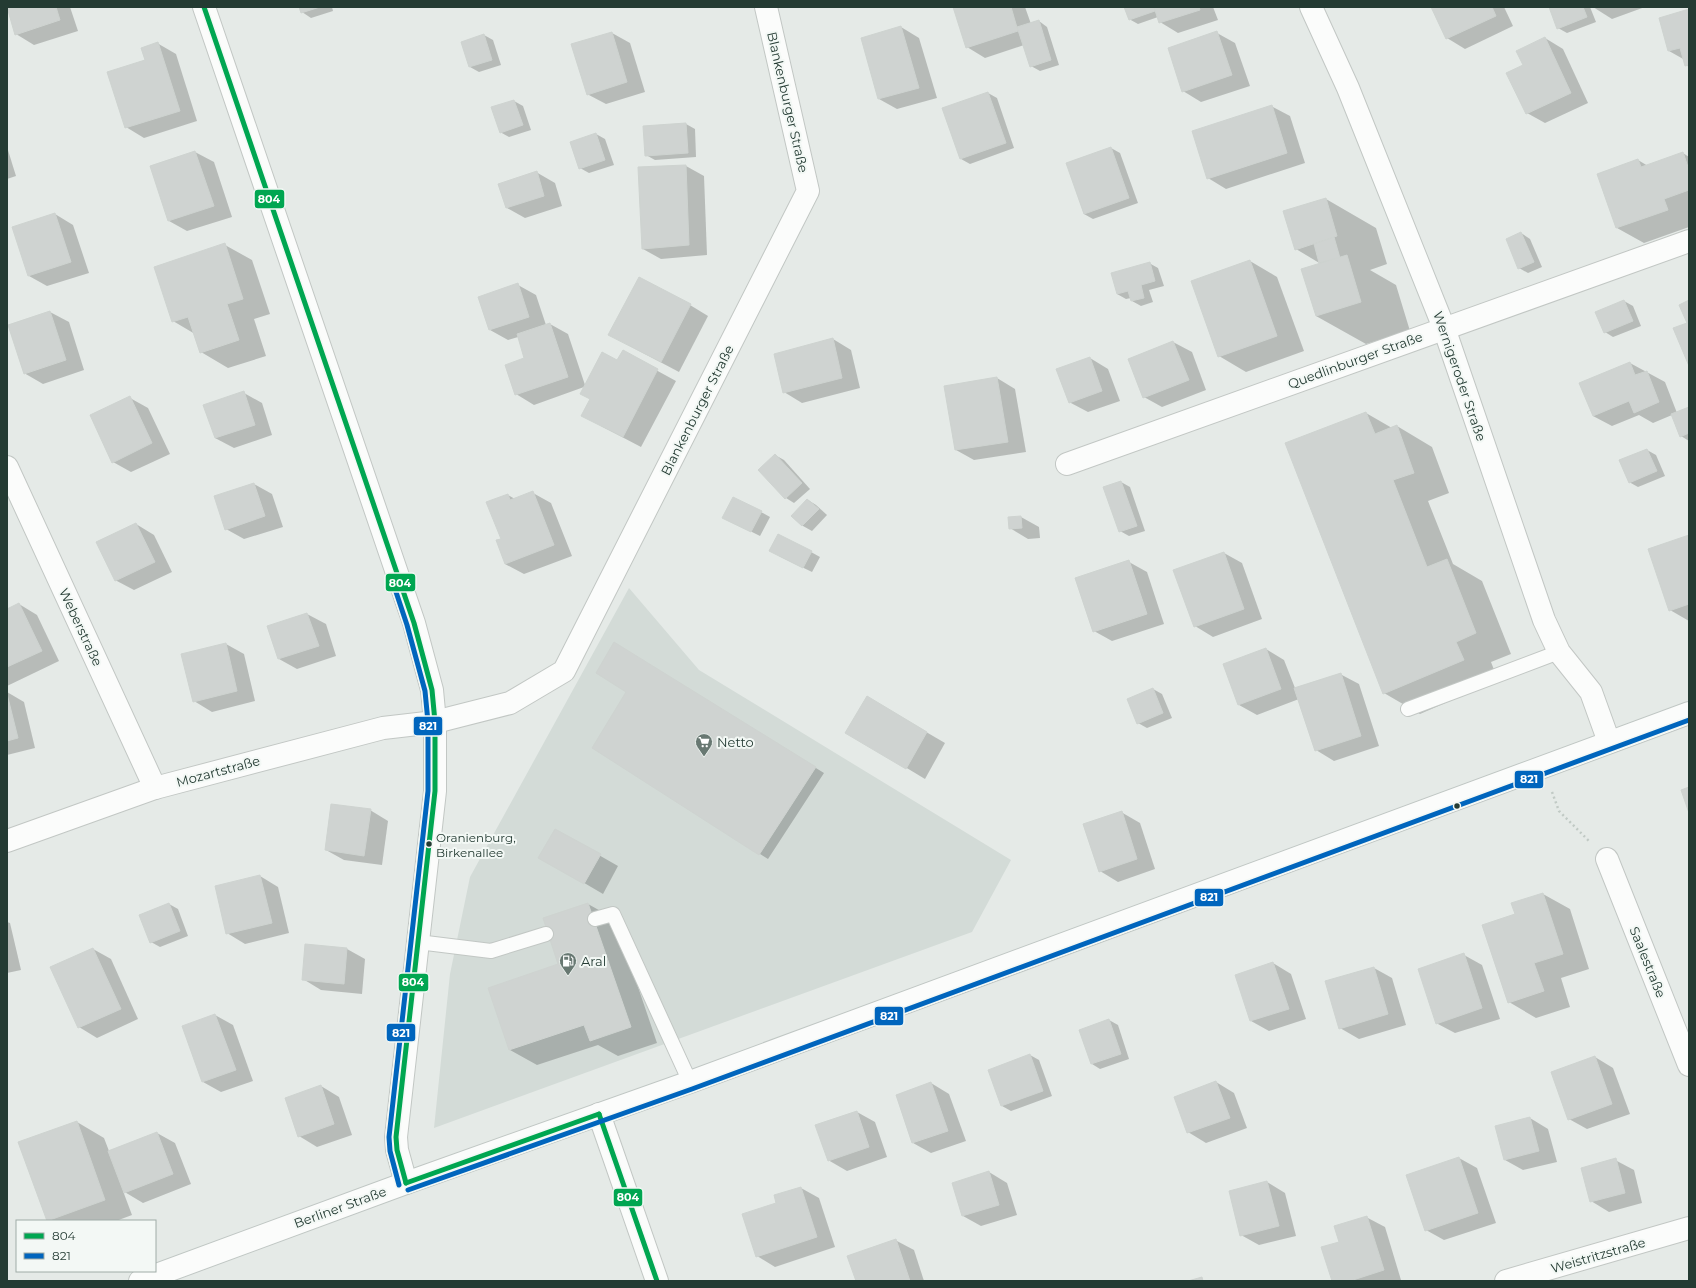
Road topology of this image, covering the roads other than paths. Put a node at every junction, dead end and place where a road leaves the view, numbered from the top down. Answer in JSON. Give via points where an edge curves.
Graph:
{"nodes":[{"id":1,"x":204,"y":7,"type":"edge"},
{"id":2,"x":766,"y":7,"type":"edge"},
{"id":3,"x":1310,"y":7,"type":"edge"},
{"id":4,"x":1689,"y":241,"type":"edge"},
{"id":5,"x":1444,"y":328,"type":"junction"},
{"id":6,"x":1067,"y":464,"type":"dead end"},
{"id":7,"x":7,"y":467,"type":"edge"},
{"id":8,"x":1559,"y":652,"type":"junction"},
{"id":9,"x":1408,"y":709,"type":"dead end"},
{"id":10,"x":1689,"y":713,"type":"edge"},
{"id":11,"x":435,"y":722,"type":"junction"},
{"id":12,"x":1609,"y":742,"type":"junction"},
{"id":13,"x":155,"y":788,"type":"junction"},
{"id":14,"x":7,"y":841,"type":"edge"},
{"id":15,"x":1607,"y":859,"type":"road end"},
{"id":16,"x":595,"y":919,"type":"dead end"},
{"id":17,"x":546,"y":934,"type":"dead end"},
{"id":18,"x":418,"y":942,"type":"junction"},
{"id":19,"x":1689,"y":1065,"type":"edge"},
{"id":20,"x":690,"y":1082,"type":"junction"},
{"id":21,"x":599,"y":1114,"type":"junction"},
{"id":22,"x":406,"y":1183,"type":"junction"},
{"id":23,"x":1689,"y":1228,"type":"edge"},
{"id":24,"x":140,"y":1281,"type":"edge"},
{"id":25,"x":657,"y":1281,"type":"edge"},
{"id":26,"x":1506,"y":1281,"type":"edge"}],
"edges":[{"from":1,"to":11,"type":"street","via":[[414,623],[432,690]]},
{"from":2,"to":11,"type":"street","name":"Blankenburger Straße","via":[[808,191],[564,671],[510,703]]},
{"from":3,"to":5,"type":"street","name":"Wernigeroder Straße","via":[[1348,88]]},
{"from":4,"to":5,"type":"street","name":"Quedlinburger Straße"},
{"from":5,"to":6,"type":"street","name":"Quedlinburger Straße"},
{"from":5,"to":8,"type":"street","name":"Wernigeroder Straße","via":[[1544,620]]},
{"from":7,"to":13,"type":"street","name":"Weberstraße"},
{"from":8,"to":9,"type":"lane"},
{"from":8,"to":12,"type":"street","name":"Wernigeroder Straße","via":[[1591,692]]},
{"from":10,"to":12,"type":"street","name":"Berliner Straße"},
{"from":11,"to":13,"type":"street","name":"Mozartstraße","via":[[383,728]]},
{"from":11,"to":18,"type":"street","via":[[435,791]]},
{"from":12,"to":20,"type":"street","name":"Berliner Straße"},
{"from":13,"to":14,"type":"street","name":"Mozartstraße"},
{"from":15,"to":19,"type":"street","name":"Saalestraße"},
{"from":16,"to":20,"type":"lane","via":[[613,914]]},
{"from":17,"to":18,"type":"lane","via":[[491,951]]},
{"from":18,"to":22,"type":"street","via":[[396,1137],[396,1150]]},
{"from":20,"to":21,"type":"street","name":"Berliner Straße"},
{"from":21,"to":22,"type":"street","name":"Berliner Straße"},
{"from":21,"to":25,"type":"street"},
{"from":22,"to":24,"type":"street","name":"Berliner Straße"},
{"from":23,"to":26,"type":"street","name":"Weistritzstraße"}]}
